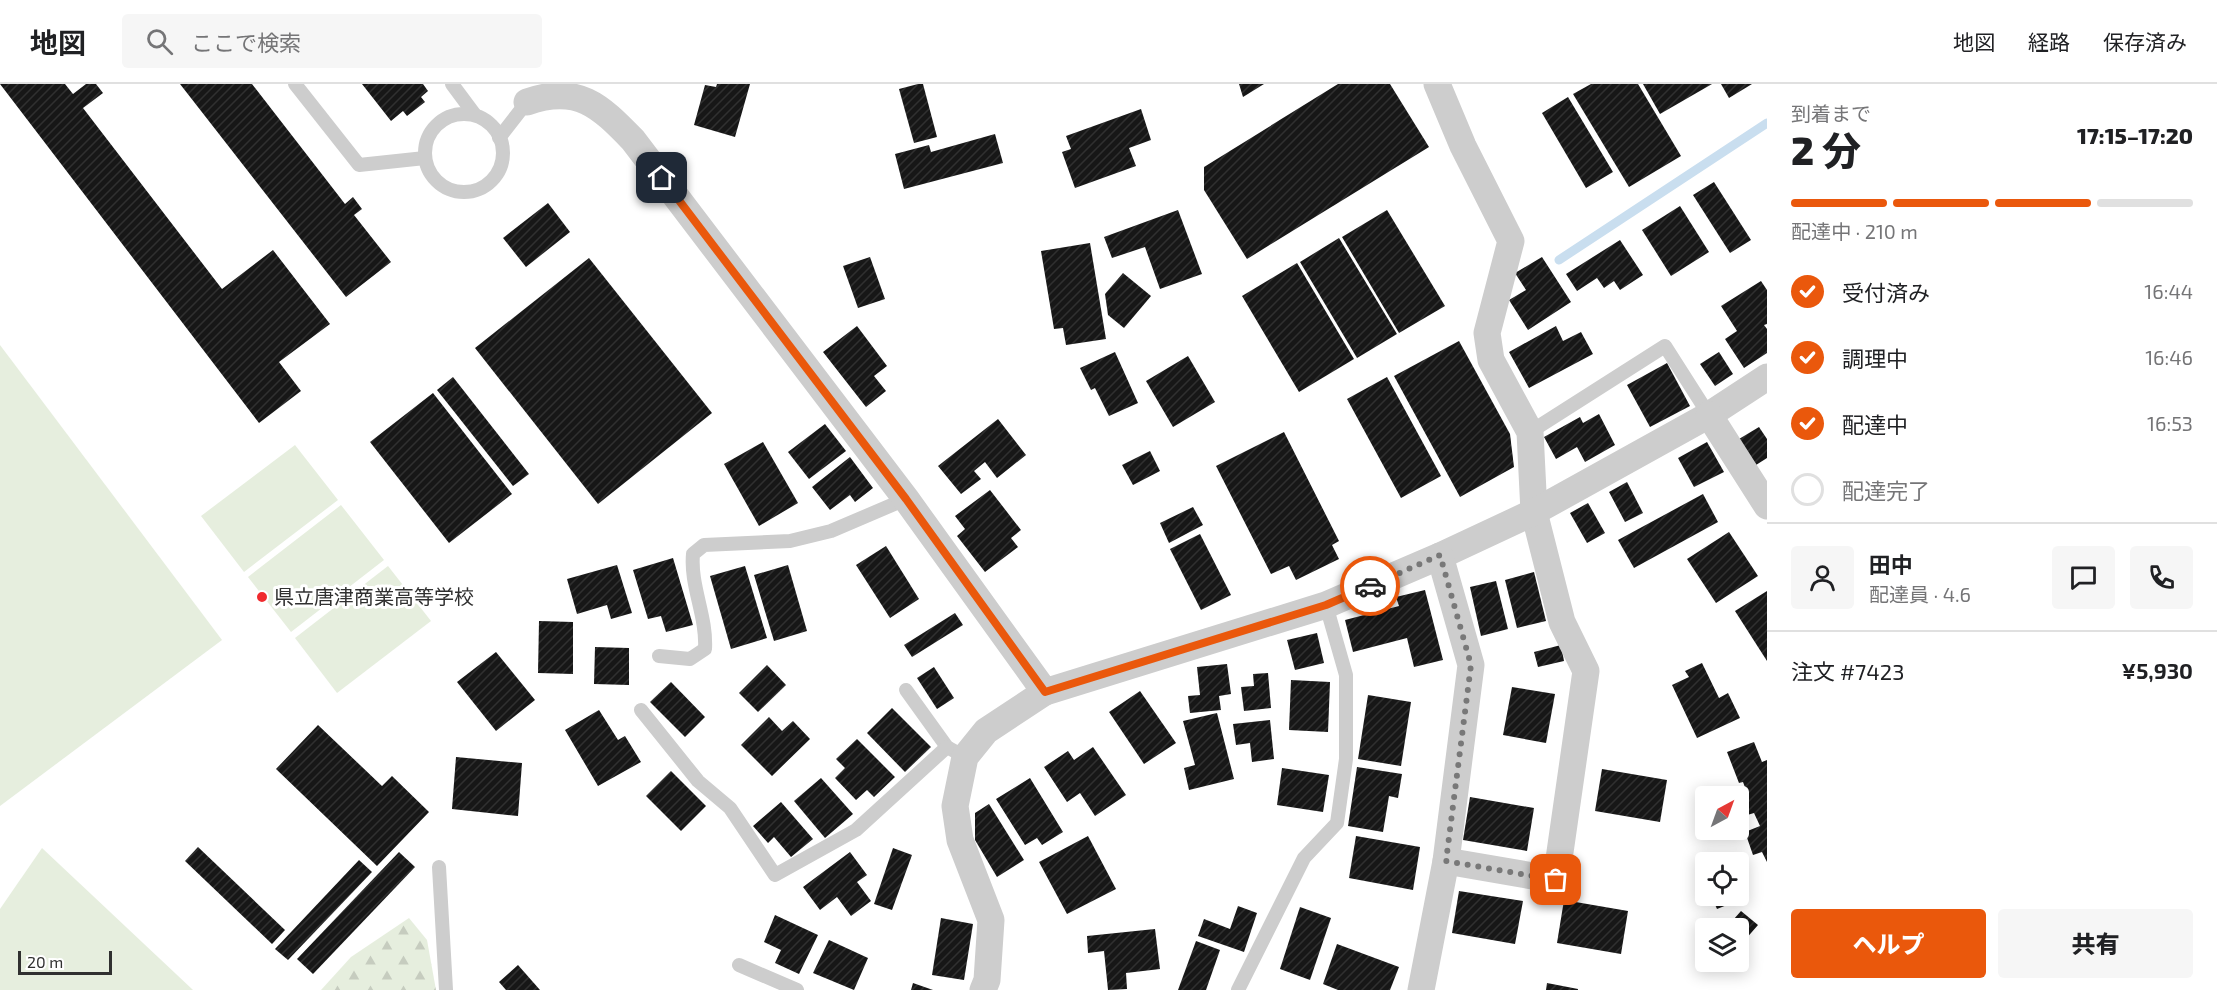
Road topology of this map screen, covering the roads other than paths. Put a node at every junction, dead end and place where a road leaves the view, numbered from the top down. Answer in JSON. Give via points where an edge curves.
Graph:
{"nodes":[{"id":1,"x":295,"y":84,"type":"edge"},
{"id":2,"x":452,"y":84,"type":"edge"},
{"id":3,"x":1437,"y":84,"type":"edge"},
{"id":4,"x":527,"y":102,"type":"joint"},
{"id":5,"x":475,"y":115,"type":"junction"},
{"id":6,"x":499,"y":138,"type":"junction"},
{"id":7,"x":425,"y":158,"type":"junction"},
{"id":8,"x":1767,"y":377,"type":"edge"},
{"id":9,"x":1709,"y":415,"type":"junction"},
{"id":10,"x":1530,"y":432,"type":"junction"},
{"id":11,"x":906,"y":499,"type":"junction"},
{"id":12,"x":1767,"y":506,"type":"edge"},
{"id":13,"x":1534,"y":512,"type":"junction"},
{"id":14,"x":1440,"y":555,"type":"junction"},
{"id":15,"x":1326,"y":605,"type":"junction"},
{"id":16,"x":659,"y":656,"type":"dead end"},
{"id":17,"x":906,"y":690,"type":"dead end"},
{"id":18,"x":1045,"y":692,"type":"junction"},
{"id":19,"x":641,"y":710,"type":"dead end"},
{"id":20,"x":956,"y":752,"type":"junction"},
{"id":21,"x":1446,"y":861,"type":"junction"},
{"id":22,"x":439,"y":867,"type":"dead end"},
{"id":23,"x":739,"y":965,"type":"dead end"},
{"id":24,"x":446,"y":990,"type":"edge"},
{"id":25,"x":797,"y":990,"type":"edge"},
{"id":26,"x":983,"y":990,"type":"edge"},
{"id":27,"x":1238,"y":990,"type":"edge"},
{"id":28,"x":1421,"y":990,"type":"edge"}],
"edges":[{"from":1,"to":7,"type":"lane","via":[[359,165]]},
{"from":2,"to":5,"type":"lane"},
{"from":3,"to":10,"type":"street","via":[[1511,241],[1487,333],[1491,360]]},
{"from":4,"to":6,"type":"lane"},
{"from":4,"to":11,"type":"street","via":[[547,95],[569,96],[590,103],[601,107],[633,140]]},
{"from":5,"to":6,"type":"lane","via":[[487,122]]},
{"from":5,"to":7,"type":"lane","via":[[462,114],[438,124],[430,133]]},
{"from":6,"to":7,"type":"lane","via":[[503,156],[500,169],[487,184],[470,191],[458,192],[436,180]]},
{"from":8,"to":9,"type":"street"},
{"from":9,"to":10,"type":"lane","via":[[1665,346]]},
{"from":9,"to":12,"type":"street"},
{"from":9,"to":13,"type":"street"},
{"from":10,"to":13,"type":"street"},
{"from":11,"to":16,"type":"lane","via":[[831,531],[789,541],[704,545],[693,554],[691,570],[706,632],[705,649],[690,659]]},
{"from":11,"to":18,"type":"street"},
{"from":13,"to":14,"type":"street"},
{"from":13,"to":21,"type":"street","via":[[1562,622],[1586,671],[1556,880]]},
{"from":14,"to":15,"type":"street"},
{"from":14,"to":21,"type":"street","via":[[1471,665]]},
{"from":15,"to":18,"type":"street"},
{"from":15,"to":27,"type":"lane","via":[[1346,675],[1346,759],[1337,823],[1304,858]]},
{"from":17,"to":20,"type":"lane"},
{"from":18,"to":20,"type":"street"},
{"from":19,"to":20,"type":"lane","via":[[698,781],[729,808],[776,875],[856,830]]},
{"from":20,"to":26,"type":"street","via":[[955,806],[960,840],[991,920]]},
{"from":21,"to":28,"type":"street"},
{"from":22,"to":24,"type":"lane"},
{"from":23,"to":25,"type":"lane"}]}
